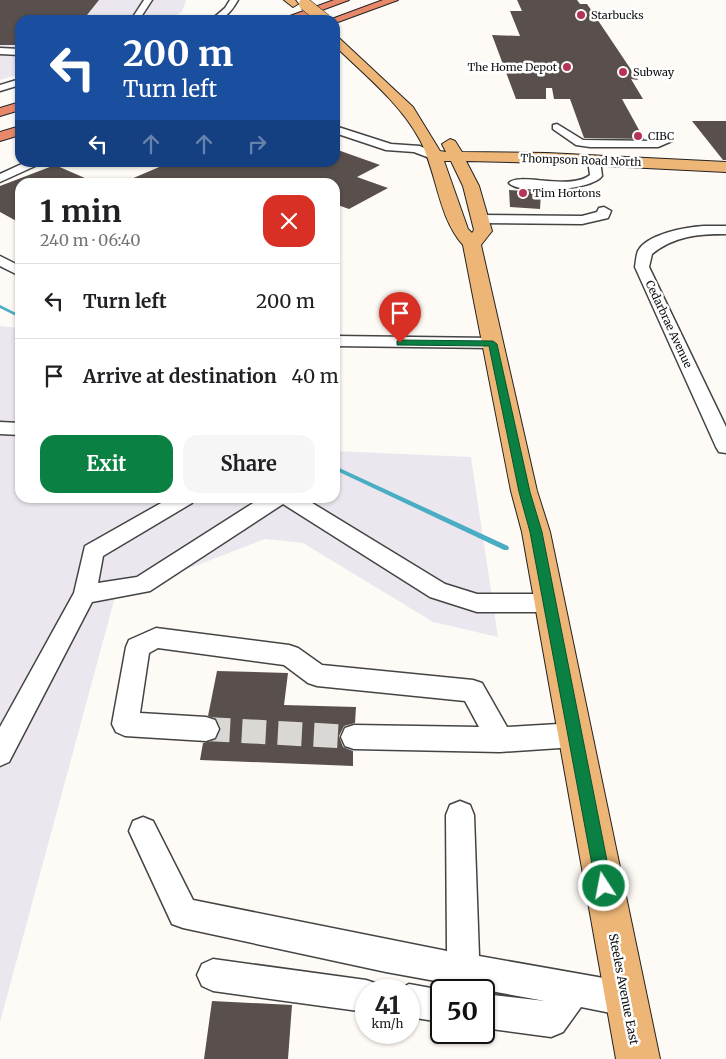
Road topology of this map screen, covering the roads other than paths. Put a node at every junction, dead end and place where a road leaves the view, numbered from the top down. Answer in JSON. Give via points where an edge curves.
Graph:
{"nodes":[{"id":1,"x":148,"y":0,"type":"edge"},
{"id":2,"x":234,"y":0,"type":"edge"},
{"id":3,"x":344,"y":0,"type":"edge"},
{"id":4,"x":393,"y":0,"type":"edge"},
{"id":5,"x":297,"y":2,"type":"edge"},
{"id":6,"x":138,"y":15,"type":"edge"},
{"id":7,"x":222,"y":15,"type":"edge"},
{"id":8,"x":299,"y":15,"type":"edge"},
{"id":9,"x":308,"y":15,"type":"edge"},
{"id":10,"x":317,"y":15,"type":"edge"},
{"id":11,"x":340,"y":18,"type":"edge"},
{"id":12,"x":340,"y":36,"type":"edge"},
{"id":13,"x":340,"y":37,"type":"edge"},
{"id":14,"x":0,"y":52,"type":"edge"},
{"id":15,"x":15,"y":52,"type":"edge"},
{"id":16,"x":383,"y":67,"type":"dead end"},
{"id":17,"x":15,"y":84,"type":"edge"},
{"id":18,"x":0,"y":88,"type":"edge"},
{"id":19,"x":15,"y":108,"type":"edge"},
{"id":20,"x":0,"y":112,"type":"edge"},
{"id":21,"x":556,"y":127,"type":"dead end"},
{"id":22,"x":340,"y":131,"type":"edge"},
{"id":23,"x":15,"y":132,"type":"edge"},
{"id":24,"x":444,"y":134,"type":"dead end"},
{"id":25,"x":0,"y":137,"type":"edge"},
{"id":26,"x":666,"y":140,"type":"dead end"},
{"id":27,"x":435,"y":156,"type":"junction"},
{"id":28,"x":457,"y":156,"type":"junction"},
{"id":29,"x":594,"y":160,"type":"junction"},
{"id":30,"x":26,"y":167,"type":"edge"},
{"id":31,"x":726,"y":167,"type":"edge"},
{"id":32,"x":0,"y":178,"type":"edge"},
{"id":33,"x":515,"y":183,"type":"dead end"},
{"id":34,"x":558,"y":184,"type":"junction"},
{"id":35,"x":604,"y":211,"type":"dead end"},
{"id":36,"x":566,"y":220,"type":"junction"},
{"id":37,"x":726,"y":230,"type":"edge"},
{"id":38,"x":476,"y":231,"type":"junction"},
{"id":39,"x":0,"y":260,"type":"edge"},
{"id":40,"x":15,"y":269,"type":"edge"},
{"id":41,"x":340,"y":341,"type":"edge"},
{"id":42,"x":493,"y":344,"type":"junction"},
{"id":43,"x":0,"y":428,"type":"edge"},
{"id":44,"x":15,"y":430,"type":"edge"},
{"id":45,"x":726,"y":447,"type":"edge"},
{"id":46,"x":176,"y":503,"type":"edge"},
{"id":47,"x":268,"y":503,"type":"edge"},
{"id":48,"x":297,"y":503,"type":"edge"},
{"id":49,"x":85,"y":594,"type":"junction"},
{"id":50,"x":548,"y":603,"type":"junction"},
{"id":51,"x":206,"y":729,"type":"tunnel mouth"},
{"id":52,"x":575,"y":735,"type":"junction"},
{"id":53,"x":354,"y":737,"type":"tunnel mouth"},
{"id":54,"x":500,"y":740,"type":"junction"},
{"id":55,"x":0,"y":753,"type":"edge"},
{"id":56,"x":460,"y":815,"type":"dead end"},
{"id":57,"x":143,"y":831,"type":"dead end"},
{"id":58,"x":463,"y":970,"type":"junction"},
{"id":59,"x":213,"y":975,"type":"dead end"},
{"id":60,"x":575,"y":989,"type":"junction"},
{"id":61,"x":355,"y":994,"type":"edge"},
{"id":62,"x":626,"y":998,"type":"junction"},
{"id":63,"x":495,"y":1012,"type":"edge"},
{"id":64,"x":638,"y":1059,"type":"edge"}],
"edges":[{"from":1,"to":6,"type":"street"},
{"from":2,"to":7,"type":"street"},
{"from":3,"to":8,"type":"highway"},
{"from":4,"to":11,"type":"highway"},
{"from":5,"to":9,"type":"main road"},
{"from":5,"to":10,"type":"main road","bridge":true},
{"from":12,"to":16,"type":"main road","name":"Steeles Avenue East"},
{"from":13,"to":27,"type":"main road","name":"Steeles Avenue East","via":[[408,110]]},
{"from":14,"to":15,"type":"street"},
{"from":17,"to":18,"type":"street"},
{"from":19,"to":20,"type":"highway"},
{"from":21,"to":26,"type":"street","via":[[580,142],[590,144],[658,144]]},
{"from":22,"to":27,"type":"street","via":[[390,148],[416,148]]},
{"from":23,"to":25,"type":"highway"},
{"from":24,"to":28,"type":"main road","name":"Steeles Avenue East"},
{"from":27,"to":28,"type":"main road","name":"Thompson Road North"},
{"from":27,"to":38,"type":"main road","name":"Steeles Avenue East","via":[[460,231]]},
{"from":28,"to":29,"type":"main road","name":"Thompson Road North"},
{"from":28,"to":38,"type":"main road","name":"Steeles Avenue East","via":[[471,186]]},
{"from":29,"to":31,"type":"main road","name":"Thompson Road North"},
{"from":29,"to":34,"type":"street","via":[[597,169],[593,181]]},
{"from":30,"to":32,"type":"street"},
{"from":33,"to":34,"type":"street"},
{"from":34,"to":36,"type":"street"},
{"from":35,"to":36,"type":"street","via":[[603,216],[594,219]]},
{"from":36,"to":38,"type":"street"},
{"from":37,"to":45,"type":"street","name":"Cedarbrae Avenue","via":[[679,232],[658,240],[645,252],[642,267]]},
{"from":38,"to":42,"type":"main road","name":"Steeles Avenue East"},
{"from":39,"to":40,"type":"street"},
{"from":41,"to":42,"type":"street"},
{"from":42,"to":50,"type":"main road","name":"Steeles Avenue East","via":[[524,492],[536,532]]},
{"from":43,"to":44,"type":"street"},
{"from":46,"to":49,"type":"street","via":[[93,552]]},
{"from":47,"to":49,"type":"street","via":[[142,585]]},
{"from":48,"to":50,"type":"street","via":[[438,591],[477,602]]},
{"from":49,"to":55,"type":"street"},
{"from":50,"to":52,"type":"main road","name":"Steeles Avenue East"},
{"from":51,"to":54,"type":"street","via":[[125,724],[138,647],[156,638],[289,655],[316,675],[473,692]]},
{"from":52,"to":54,"type":"street"},
{"from":52,"to":62,"type":"main road","name":"Steeles Avenue East"},
{"from":53,"to":54,"type":"street"},
{"from":56,"to":58,"type":"street"},
{"from":57,"to":58,"type":"street","via":[[183,913]]},
{"from":58,"to":60,"type":"street"},
{"from":59,"to":61,"type":"street"},
{"from":60,"to":62,"type":"street"},
{"from":60,"to":63,"type":"street","via":[[551,1020]]},
{"from":62,"to":64,"type":"main road","name":"Steeles Avenue East"}]}
